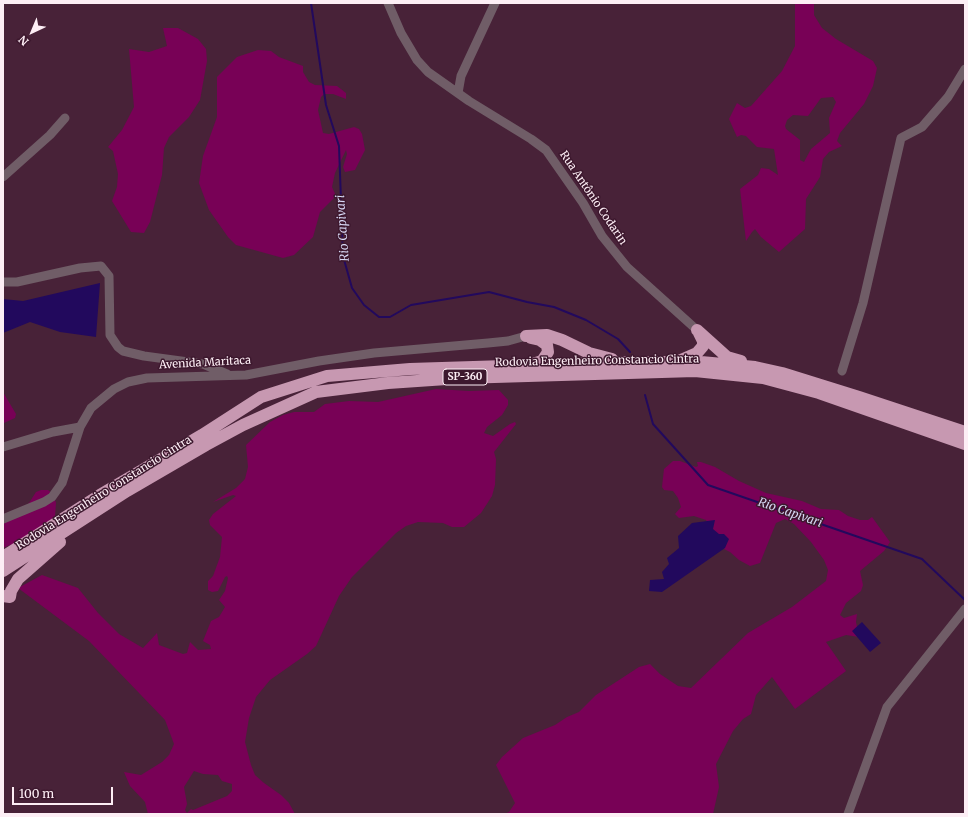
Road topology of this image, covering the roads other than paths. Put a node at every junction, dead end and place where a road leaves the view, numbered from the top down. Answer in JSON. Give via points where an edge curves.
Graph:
{"nodes":[{"id":1,"x":388,"y":3,"type":"edge"},
{"id":2,"x":495,"y":3,"type":"edge"},
{"id":3,"x":965,"y":69,"type":"edge"},
{"id":4,"x":458,"y":93,"type":"junction"},
{"id":5,"x":65,"y":118,"type":"dead end"},
{"id":6,"x":3,"y":177,"type":"edge"},
{"id":7,"x":3,"y":282,"type":"edge"},
{"id":8,"x":697,"y":330,"type":"junction"},
{"id":9,"x":526,"y":336,"type":"junction"},
{"id":10,"x":633,"y":362,"type":"junction"},
{"id":11,"x":675,"y":362,"type":"junction"},
{"id":12,"x":531,"y":365,"type":"junction"},
{"id":13,"x":842,"y":371,"type":"dead end"},
{"id":14,"x":782,"y":373,"type":"junction"},
{"id":15,"x":230,"y":375,"type":"junction"},
{"id":16,"x":930,"y":421,"type":"junction"},
{"id":17,"x":80,"y":427,"type":"junction"},
{"id":18,"x":916,"y":428,"type":"junction"},
{"id":19,"x":965,"y":428,"type":"edge"},
{"id":20,"x":965,"y":432,"type":"edge"},
{"id":21,"x":965,"y":444,"type":"edge"},
{"id":22,"x":3,"y":447,"type":"edge"},
{"id":23,"x":965,"y":455,"type":"edge"},
{"id":24,"x":3,"y":519,"type":"edge"},
{"id":25,"x":77,"y":524,"type":"junction"},
{"id":26,"x":3,"y":557,"type":"edge"},
{"id":27,"x":3,"y":571,"type":"edge"},
{"id":28,"x":3,"y":596,"type":"edge"},
{"id":29,"x":965,"y":608,"type":"edge"},
{"id":30,"x":848,"y":814,"type":"edge"}],
"edges":[{"from":1,"to":4,"type":"street","name":"Rua Antônio Codarin","via":[[401,33],[417,60],[428,72]]},
{"from":2,"to":4,"type":"street","via":[[461,76]]},
{"from":3,"to":13,"type":"street","via":[[948,97],[922,127],[901,138],[863,303]]},
{"from":4,"to":8,"type":"street","name":"Rua Antônio Codarin","via":[[546,150],[583,203],[602,236],[627,267]]},
{"from":5,"to":6,"type":"street"},
{"from":7,"to":15,"type":"street","via":[[17,282],[101,266],[109,276],[110,335],[118,348],[144,356],[203,364]]},
{"from":8,"to":11,"type":"highway","via":[[703,340],[701,349]]},
{"from":8,"to":14,"type":"highway","via":[[727,357]]},
{"from":9,"to":10,"type":"highway","via":[[547,335],[589,353]]},
{"from":9,"to":12,"type":"highway","via":[[547,345],[548,352],[542,360]]},
{"from":9,"to":15,"type":"street","name":"Avenida Maritaca","via":[[508,341],[374,353],[246,375]]},
{"from":10,"to":11,"type":"highway","name":"Rodovia Engenheiro Constancio Cintra","number":"SP-360"},
{"from":10,"to":12,"type":"highway","name":"Rodovia Engenheiro Constancio Cintra","number":"SP-360"},
{"from":11,"to":14,"type":"highway","name":"Rodovia Engenheiro Constancio Cintra","number":"SP-360","via":[[755,367]]},
{"from":12,"to":26,"type":"highway","name":"Rodovia Engenheiro Constancio Cintra","number":"SP-360","via":[[410,369],[327,376],[261,397]]},
{"from":14,"to":16,"type":"highway","name":"Rodovia Engenheiro Constancio Cintra","number":"SP-360"},
{"from":15,"to":17,"type":"street","name":"Avenida Maritaca","via":[[147,378],[128,382],[114,389],[91,408]]},
{"from":16,"to":19,"type":"highway"},
{"from":16,"to":20,"type":"highway","name":"Rodovia Engenheiro Constancio Cintra","number":"SP-360"},
{"from":17,"to":22,"type":"street"},
{"from":17,"to":24,"type":"street","name":"Avenida Maritaca","via":[[62,483],[52,497]]},
{"from":18,"to":21,"type":"highway","name":"Rodovia Engenheiro Constancio Cintra","number":"SP-360"},
{"from":18,"to":23,"type":"highway","via":[[960,448]]},
{"from":18,"to":25,"type":"highway","name":"Rodovia Engenheiro Constancio Cintra","number":"SP-360","via":[[819,392],[763,378],[695,370],[388,382],[316,392],[244,424],[127,491]]},
{"from":25,"to":27,"type":"highway","name":"Rodovia Engenheiro Constancio Cintra","number":"SP-360"},
{"from":25,"to":28,"type":"highway","via":[[18,579],[10,597]]},
{"from":29,"to":30,"type":"street","via":[[887,707]]}]}
